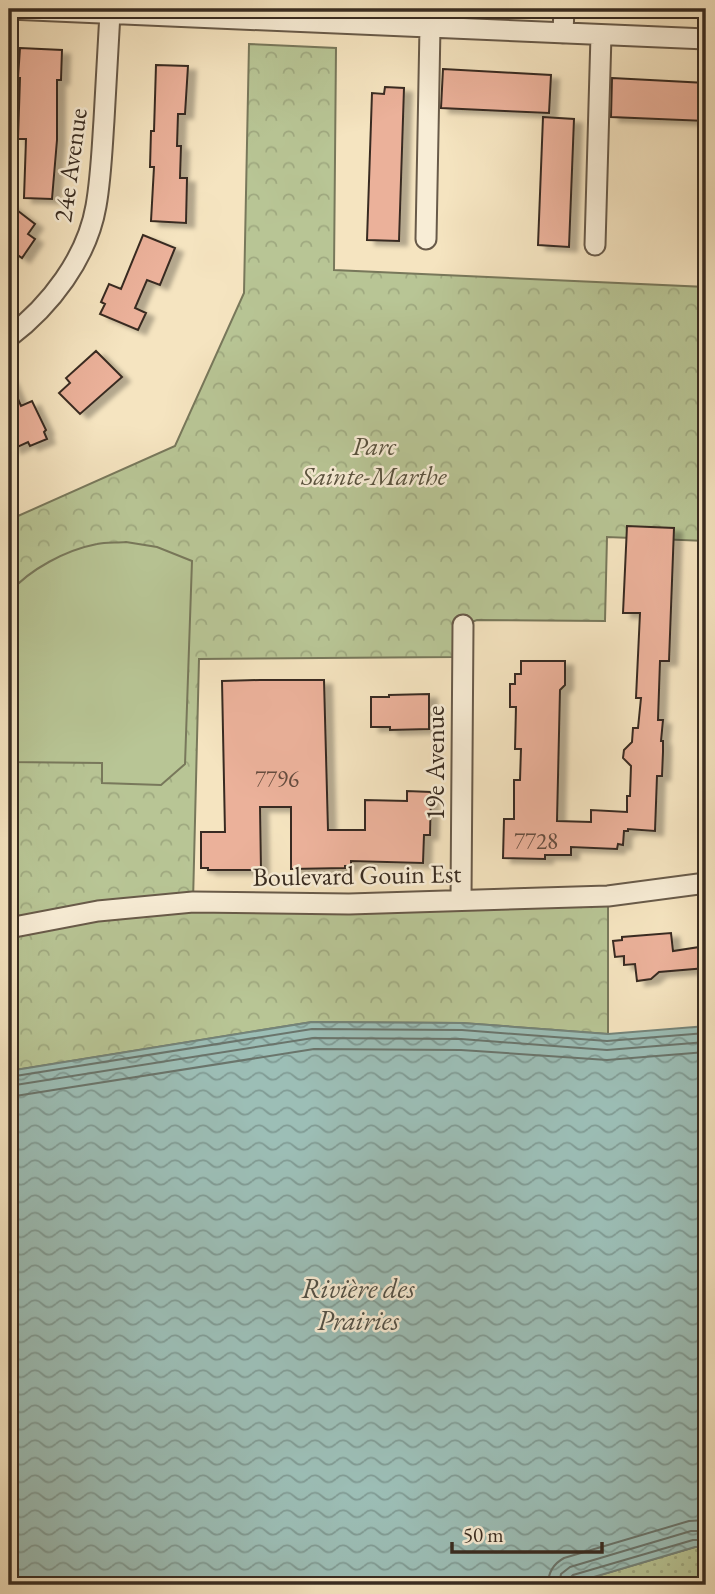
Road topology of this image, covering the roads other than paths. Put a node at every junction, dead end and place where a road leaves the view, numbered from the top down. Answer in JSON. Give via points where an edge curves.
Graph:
{"nodes":[{"id":1,"x":9,"y":9,"type":"edge"},
{"id":2,"x":564,"y":9,"type":"edge"},
{"id":3,"x":110,"y":13,"type":"junction"},
{"id":4,"x":430,"y":27,"type":"junction"},
{"id":5,"x":563,"y":33,"type":"junction"},
{"id":6,"x":601,"y":35,"type":"junction"},
{"id":7,"x":706,"y":39,"type":"edge"},
{"id":8,"x":426,"y":239,"type":"dead end"},
{"id":9,"x":595,"y":245,"type":"dead end"},
{"id":10,"x":9,"y":337,"type":"edge"},
{"id":11,"x":463,"y":625,"type":"dead end"},
{"id":12,"x":706,"y":883,"type":"edge"},
{"id":13,"x":461,"y":900,"type":"junction"},
{"id":14,"x":9,"y":928,"type":"edge"}],
"edges":[{"from":1,"to":3,"type":"street"},
{"from":2,"to":5,"type":"street"},
{"from":3,"to":4,"type":"street"},
{"from":3,"to":10,"type":"street","name":"24e Avenue","via":[[101,166],[90,228],[62,283]]},
{"from":4,"to":5,"type":"street"},
{"from":4,"to":8,"type":"street"},
{"from":5,"to":6,"type":"street"},
{"from":6,"to":7,"type":"street"},
{"from":6,"to":9,"type":"street"},
{"from":11,"to":13,"type":"street","name":"19e Avenue"},
{"from":12,"to":13,"type":"street","name":"Boulevard Gouin Est","via":[[608,897]]},
{"from":13,"to":14,"type":"street","name":"Boulevard Gouin Est","via":[[193,902],[99,911]]}]}
